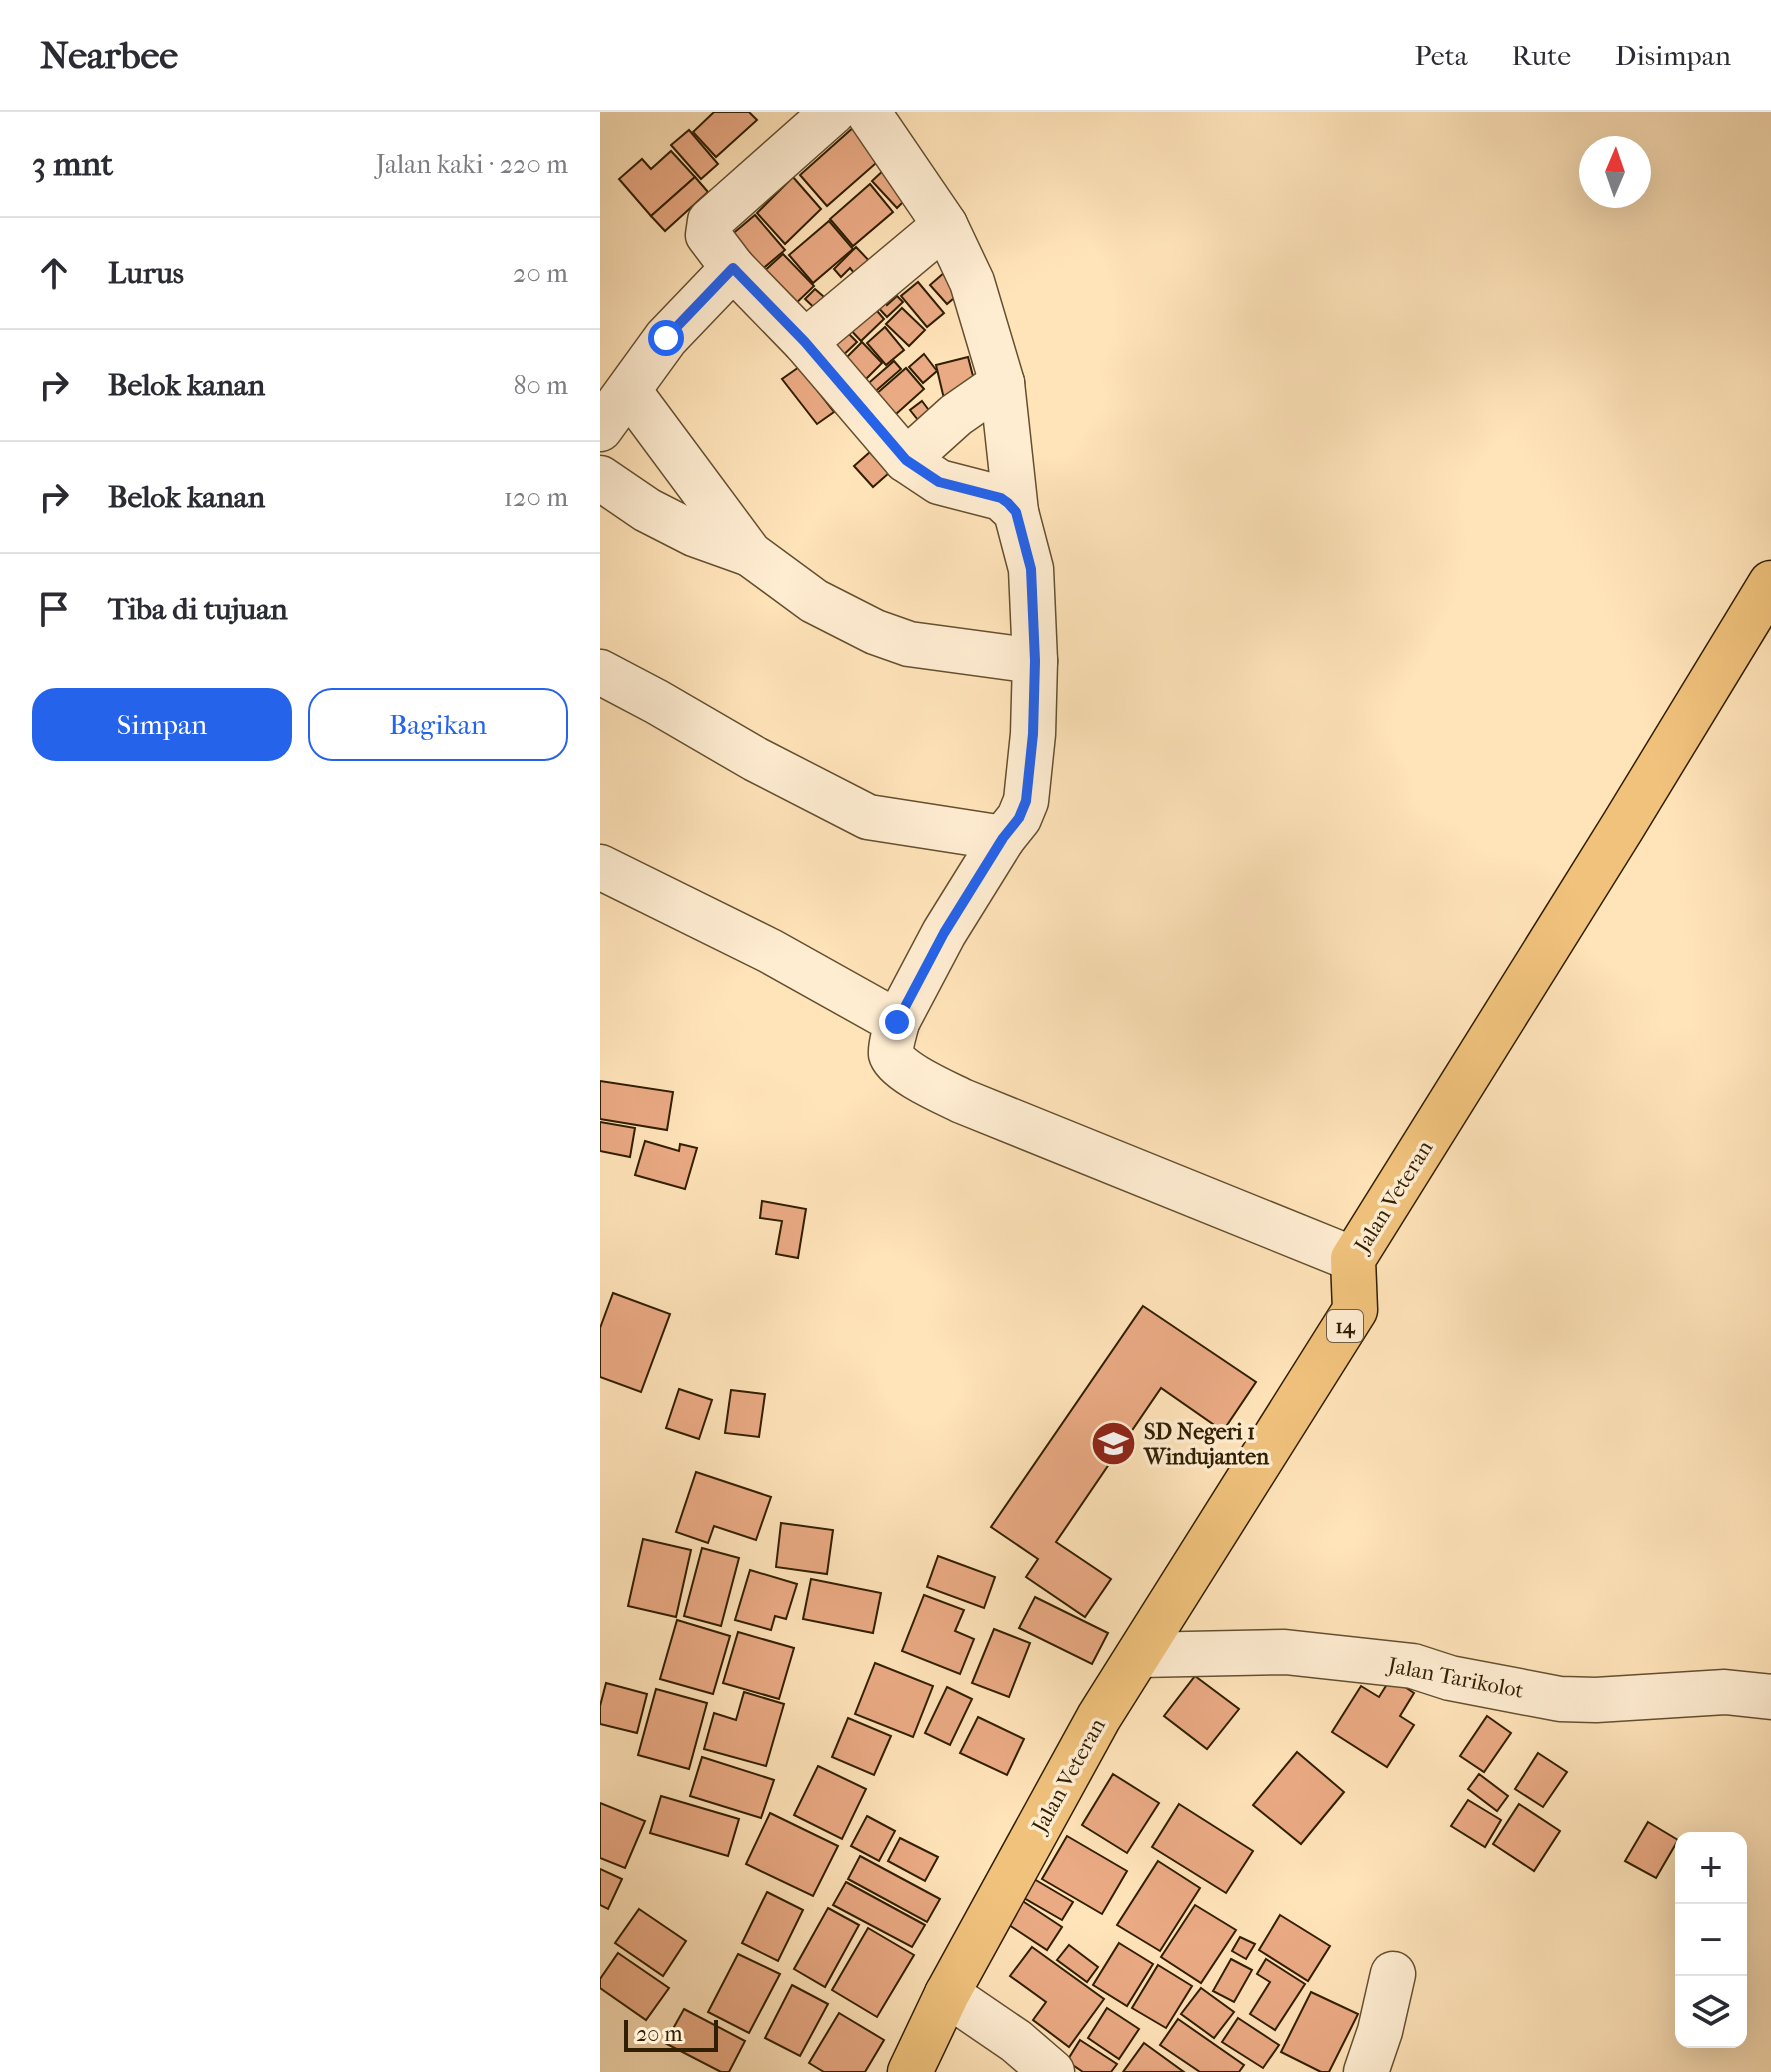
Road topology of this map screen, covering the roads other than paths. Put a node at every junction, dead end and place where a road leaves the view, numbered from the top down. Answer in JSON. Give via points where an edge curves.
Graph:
{"nodes":[{"id":1,"x":833,"y":112,"type":"edge"},
{"id":2,"x":868,"y":112,"type":"edge"},
{"id":3,"x":945,"y":225,"type":"junction"},
{"id":4,"x":733,"y":268,"type":"junction"},
{"id":5,"x":805,"y":342,"type":"junction"},
{"id":6,"x":1002,"y":383,"type":"junction"},
{"id":7,"x":629,"y":391,"type":"junction"},
{"id":8,"x":600,"y":429,"type":"edge"},
{"id":9,"x":906,"y":460,"type":"junction"},
{"id":10,"x":600,"y":478,"type":"edge"},
{"id":11,"x":1016,"y":512,"type":"junction"},
{"id":12,"x":750,"y":554,"type":"junction"},
{"id":13,"x":1771,"y":583,"type":"edge"},
{"id":14,"x":1035,"y":661,"type":"junction"},
{"id":15,"x":600,"y":672,"type":"edge"},
{"id":16,"x":1003,"y":838,"type":"junction"},
{"id":17,"x":600,"y":867,"type":"edge"},
{"id":18,"x":897,"y":1022,"type":"junction"},
{"id":19,"x":1353,"y":1259,"type":"junction"},
{"id":20,"x":1140,"y":1655,"type":"junction"},
{"id":21,"x":1771,"y":1697,"type":"edge"},
{"id":22,"x":1393,"y":1974,"type":"dead end"},
{"id":23,"x":947,"y":1994,"type":"junction"},
{"id":24,"x":910,"y":2072,"type":"edge"},
{"id":25,"x":1052,"y":2072,"type":"edge"},
{"id":26,"x":1366,"y":2072,"type":"edge"}],
"edges":[{"from":1,"to":4,"type":"street","via":[[710,221],[708,235]]},
{"from":2,"to":3,"type":"street"},
{"from":3,"to":5,"type":"street"},
{"from":3,"to":6,"type":"street","via":[[972,282]]},
{"from":4,"to":5,"type":"street"},
{"from":4,"to":7,"type":"street","via":[[666,338]]},
{"from":5,"to":9,"type":"street"},
{"from":6,"to":9,"type":"street"},
{"from":6,"to":11,"type":"street"},
{"from":7,"to":8,"type":"street"},
{"from":7,"to":12,"type":"street"},
{"from":9,"to":11,"type":"street","via":[[939,482],[1001,498]]},
{"from":10,"to":12,"type":"street","via":[[694,534]]},
{"from":11,"to":14,"type":"street","via":[[1031,569]]},
{"from":12,"to":14,"type":"street","via":[[814,601],[875,632],[909,644]]},
{"from":13,"to":19,"type":"highway","name":"Jalan Veteran"},
{"from":14,"to":16,"type":"street","via":[[1026,801]]},
{"from":15,"to":16,"type":"street","via":[[868,817]]},
{"from":16,"to":18,"type":"street"},
{"from":17,"to":18,"type":"street","via":[[770,951]]},
{"from":18,"to":19,"type":"street","via":[[891,1054],[895,1062],[950,1096]]},
{"from":19,"to":20,"type":"highway","name":"Jalan Veteran","number":"14","via":[[1355,1310]]},
{"from":20,"to":21,"type":"street","name":"Jalan Tarikolot","via":[[1285,1652],[1413,1666],[1560,1699],[1725,1692]]},
{"from":20,"to":23,"type":"highway","name":"Jalan Veteran","number":"14","via":[[1099,1717]]},
{"from":22,"to":26,"type":"street"},
{"from":23,"to":24,"type":"highway","name":"Jalan Veteran","number":"14"},
{"from":23,"to":25,"type":"street"}]}
